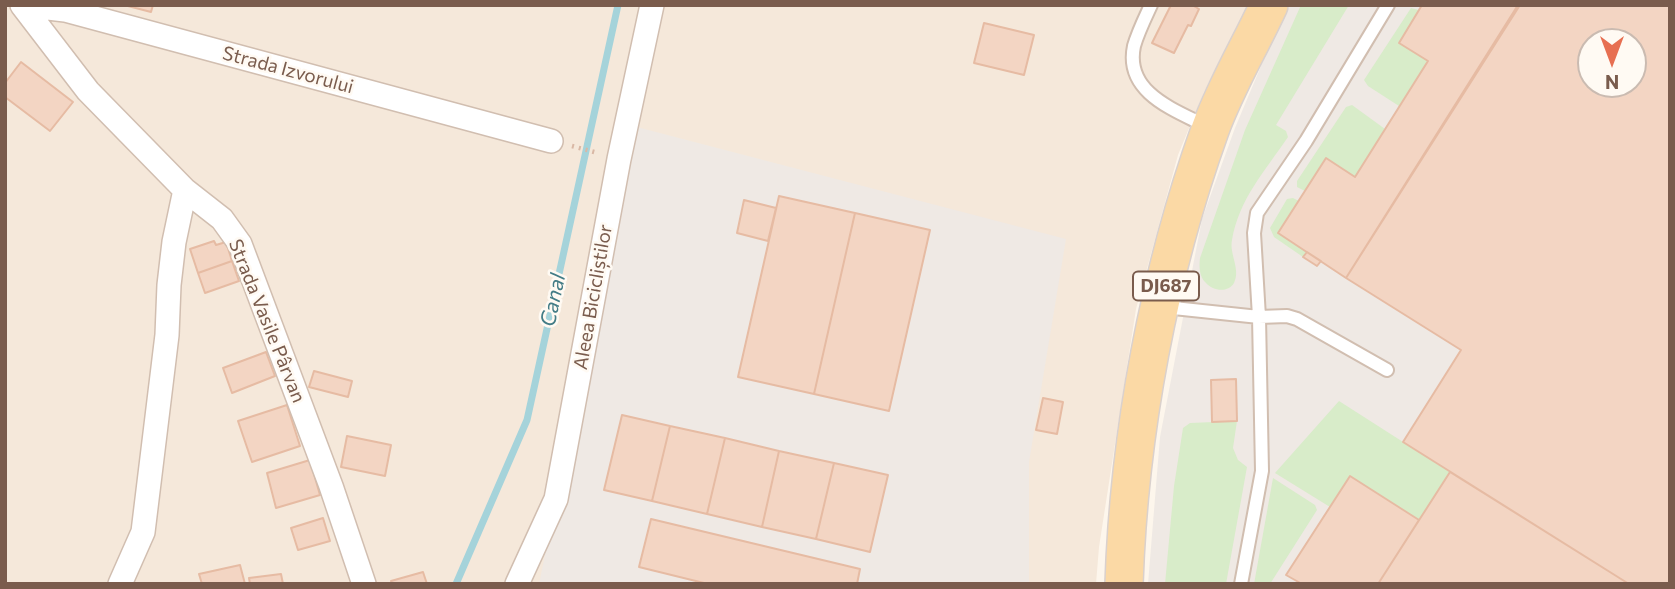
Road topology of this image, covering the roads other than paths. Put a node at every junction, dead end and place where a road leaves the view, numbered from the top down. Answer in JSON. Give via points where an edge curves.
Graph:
{"nodes":[{"id":1,"x":22,"y":5,"type":"edge"},
{"id":2,"x":652,"y":5,"type":"edge"},
{"id":3,"x":1151,"y":5,"type":"edge"},
{"id":4,"x":1269,"y":5,"type":"edge"},
{"id":5,"x":1388,"y":5,"type":"edge"},
{"id":6,"x":1211,"y":128,"type":"junction"},
{"id":7,"x":551,"y":141,"type":"road end"},
{"id":8,"x":185,"y":190,"type":"junction"},
{"id":9,"x":1161,"y":306,"type":"junction"},
{"id":10,"x":1259,"y":317,"type":"junction"},
{"id":11,"x":1387,"y":370,"type":"dead end"},
{"id":12,"x":120,"y":584,"type":"edge"},
{"id":13,"x":364,"y":584,"type":"edge"},
{"id":14,"x":517,"y":584,"type":"edge"},
{"id":15,"x":1124,"y":584,"type":"edge"},
{"id":16,"x":1241,"y":584,"type":"edge"}],
"edges":[{"from":1,"to":7,"type":"street","name":"Strada Izvorului","via":[[65,10]]},
{"from":1,"to":8,"type":"street","name":"Strada Vasile Pârvan","via":[[88,92]]},
{"from":2,"to":14,"type":"street","name":"Aleea Bicicliștilor","via":[[556,499]]},
{"from":3,"to":6,"type":"lane","via":[[1134,47],[1133,64],[1140,84],[1155,99]]},
{"from":4,"to":6,"type":"main road","number":"DJ687"},
{"from":5,"to":10,"type":"lane","via":[[1257,213],[1254,246]]},
{"from":6,"to":9,"type":"main road","number":"DJ687"},
{"from":8,"to":12,"type":"street","via":[[172,252],[167,335],[142,532]]},
{"from":8,"to":13,"type":"street","name":"Strada Vasile Pârvan","via":[[222,219],[240,244]]},
{"from":9,"to":10,"type":"lane"},
{"from":9,"to":15,"type":"main road","number":"DJ687","via":[[1133,467]]},
{"from":10,"to":11,"type":"lane","via":[[1297,319]]},
{"from":10,"to":16,"type":"lane","via":[[1262,471]]}]}
